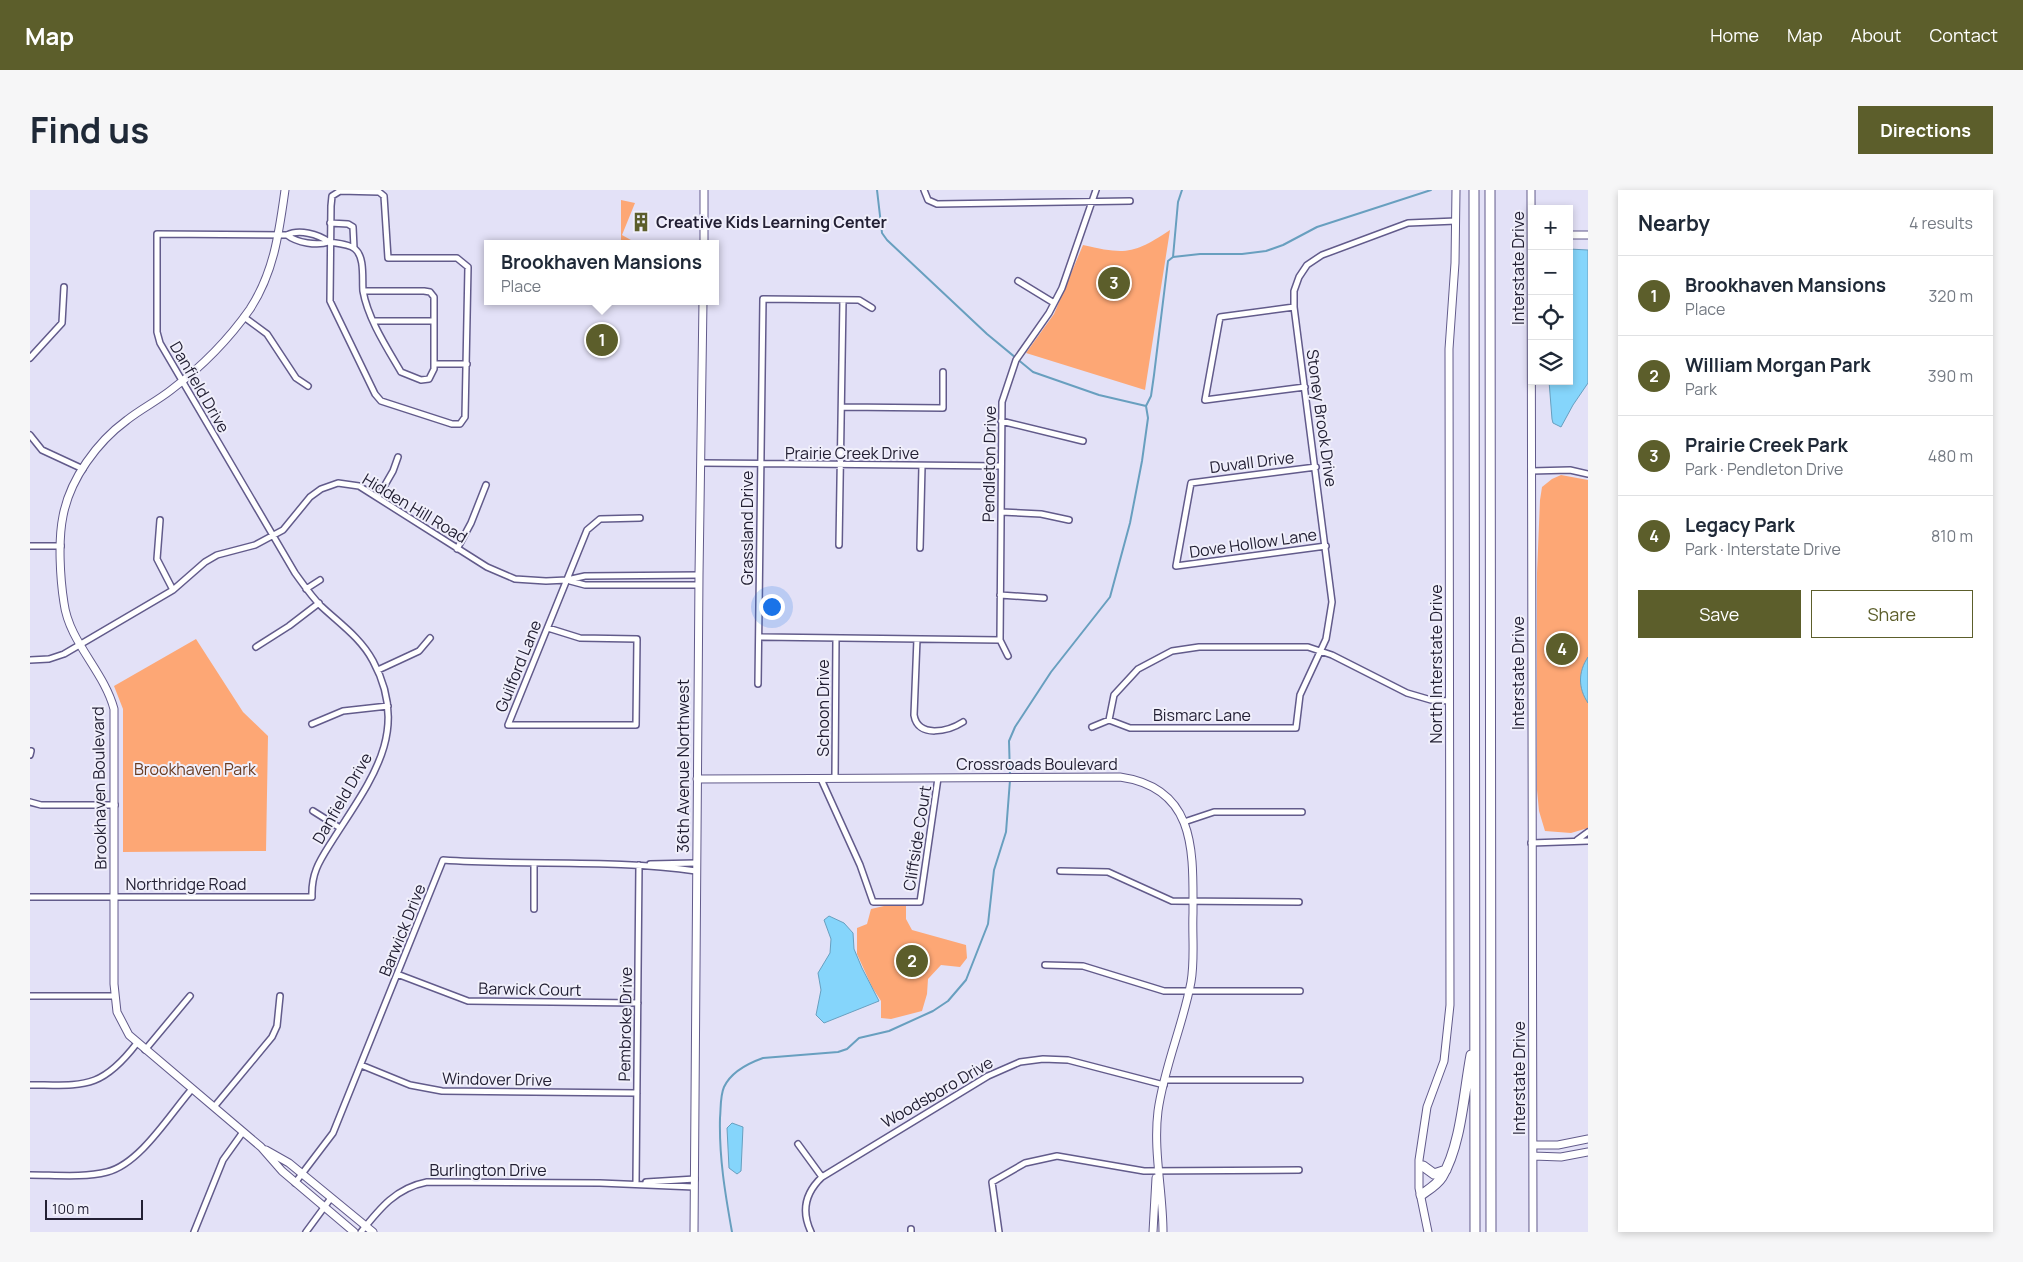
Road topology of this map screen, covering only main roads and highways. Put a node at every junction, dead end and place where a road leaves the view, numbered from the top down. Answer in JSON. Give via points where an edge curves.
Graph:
{"nodes":[{"id":1,"x":1474,"y":190,"type":"edge"},
{"id":2,"x":1490,"y":190,"type":"edge"},
{"id":3,"x":1475,"y":1030,"type":"junction"},
{"id":4,"x":1423,"y":1166,"type":"road end"},
{"id":5,"x":1446,"y":1170,"type":"junction"},
{"id":6,"x":1421,"y":1195,"type":"road end"},
{"id":7,"x":1475,"y":1232,"type":"edge"},
{"id":8,"x":1490,"y":1232,"type":"edge"}],
"edges":[{"from":1,"to":3,"type":"highway"},
{"from":2,"to":8,"type":"highway"},
{"from":3,"to":5,"type":"highway","via":[[1458,1126]]},
{"from":3,"to":7,"type":"highway"},
{"from":4,"to":5,"type":"highway","via":[[1434,1174]]},
{"from":5,"to":6,"type":"highway","via":[[1439,1181]]}]}
